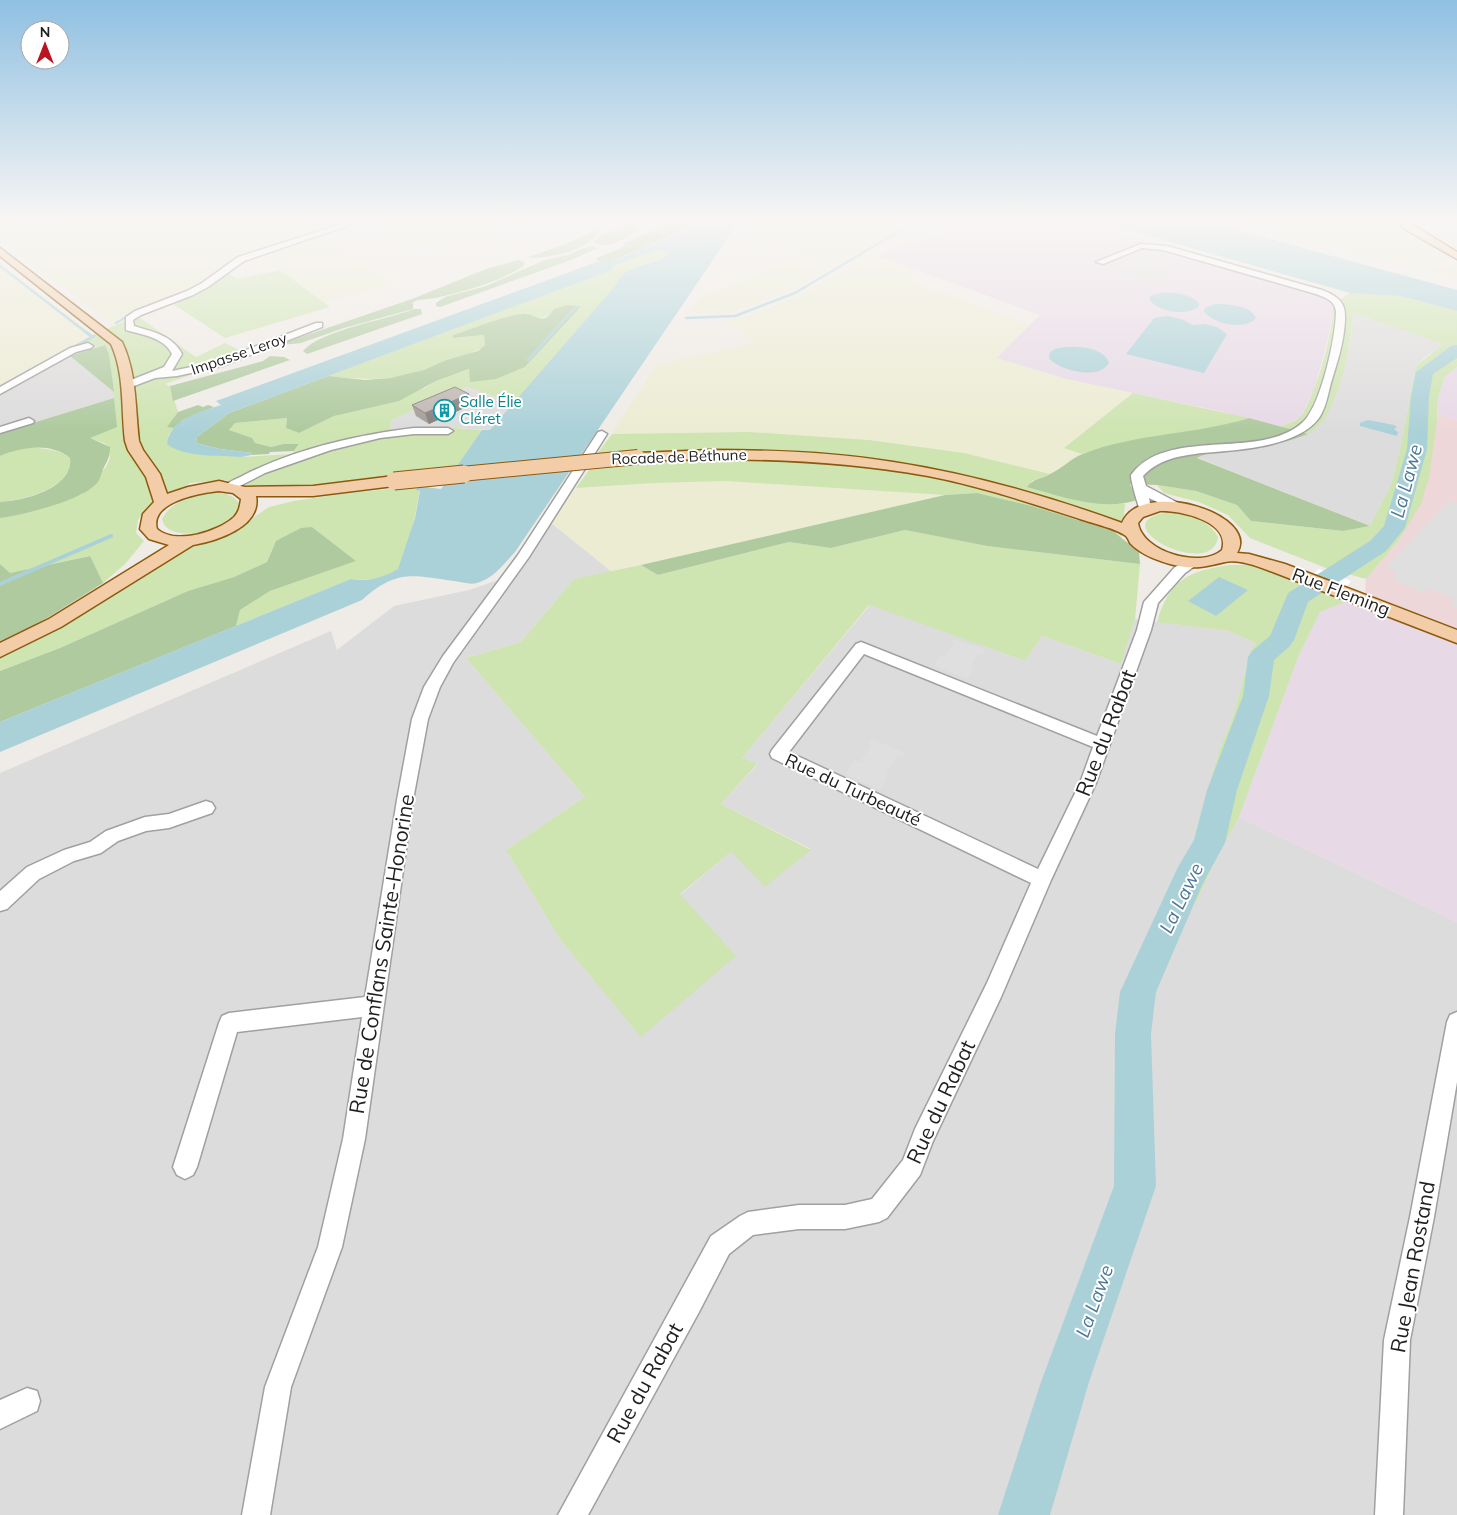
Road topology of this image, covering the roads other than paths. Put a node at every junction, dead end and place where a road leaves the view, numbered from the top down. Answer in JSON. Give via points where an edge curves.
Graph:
{"nodes":[{"id":1,"x":51,"y":291,"type":"edge"},
{"id":2,"x":195,"y":291,"type":"edge"},
{"id":3,"x":1314,"y":291,"type":"edge"},
{"id":4,"x":319,"y":325,"type":"dead end"},
{"id":5,"x":88,"y":346,"type":"dead end"},
{"id":6,"x":157,"y":375,"type":"junction"},
{"id":7,"x":130,"y":384,"type":"junction"},
{"id":8,"x":0,"y":391,"type":"edge"},
{"id":9,"x":29,"y":421,"type":"dead end"},
{"id":10,"x":0,"y":423,"type":"edge"},
{"id":11,"x":13,"y":426,"type":"junction"},
{"id":12,"x":0,"y":430,"type":"edge"},
{"id":13,"x":448,"y":432,"type":"dead end"},
{"id":14,"x":602,"y":434,"type":"dead end"},
{"id":15,"x":152,"y":474,"type":"junction"},
{"id":16,"x":1142,"y":489,"type":"junction"},
{"id":17,"x":194,"y":490,"type":"junction"},
{"id":18,"x":237,"y":490,"type":"junction"},
{"id":19,"x":313,"y":491,"type":"junction"},
{"id":20,"x":1042,"y":502,"type":"junction"},
{"id":21,"x":162,"y":504,"type":"junction"},
{"id":22,"x":1176,"y":507,"type":"junction"},
{"id":23,"x":1141,"y":510,"type":"junction"},
{"id":24,"x":246,"y":514,"type":"junction"},
{"id":25,"x":1132,"y":532,"type":"junction"},
{"id":26,"x":1228,"y":532,"type":"junction"},
{"id":27,"x":156,"y":536,"type":"junction"},
{"id":28,"x":189,"y":541,"type":"junction"},
{"id":29,"x":1223,"y":557,"type":"junction"},
{"id":30,"x":1192,"y":562,"type":"junction"},
{"id":31,"x":1310,"y":575,"type":"junction"},
{"id":32,"x":115,"y":586,"type":"junction"},
{"id":33,"x":1347,"y":588,"type":"junction"},
{"id":34,"x":1457,"y":625,"type":"edge"},
{"id":35,"x":1457,"y":637,"type":"edge"},
{"id":36,"x":4,"y":648,"type":"edge"},
{"id":37,"x":1102,"y":744,"type":"junction"},
{"id":38,"x":206,"y":808,"type":"dead end"},
{"id":39,"x":1042,"y":879,"type":"junction"},
{"id":40,"x":0,"y":903,"type":"edge"},
{"id":41,"x":373,"y":1006,"type":"junction"},
{"id":42,"x":1457,"y":1022,"type":"edge"},
{"id":43,"x":185,"y":1167,"type":"dead end"},
{"id":44,"x":27,"y":1401,"type":"dead end"},
{"id":45,"x":0,"y":1415,"type":"edge"},
{"id":46,"x":256,"y":1515,"type":"edge"},
{"id":47,"x":572,"y":1515,"type":"edge"},
{"id":48,"x":1389,"y":1515,"type":"edge"}],
"edges":[{"from":1,"to":7,"type":"main road","via":[[116,342]]},
{"from":2,"to":6,"type":"street","via":[[129,319],[129,328],[164,340],[174,347],[177,354],[173,362]]},
{"from":3,"to":16,"type":"street","via":[[1332,297],[1342,308],[1338,341],[1314,417],[1282,438],[1156,458],[1137,475]]},
{"from":4,"to":6,"type":"street","name":"Impasse Leroy","via":[[182,374]]},
{"from":5,"to":8,"type":"street","via":[[73,350]]},
{"from":6,"to":7,"type":"street"},
{"from":7,"to":15,"type":"main road","via":[[132,442]]},
{"from":9,"to":11,"type":"street"},
{"from":10,"to":11,"type":"street"},
{"from":11,"to":12,"type":"street"},
{"from":13,"to":18,"type":"street","via":[[414,431],[328,447],[261,471]]},
{"from":14,"to":41,"type":"street","name":"Rue de Conflans Sainte-Honorine","via":[[523,557],[452,655],[427,700],[415,737]]},
{"from":15,"to":17,"type":"main road"},
{"from":15,"to":21,"type":"main road"},
{"from":16,"to":22,"type":"street"},
{"from":16,"to":23,"type":"street"},
{"from":17,"to":18,"type":"main road","name":"Rocade de Béthune","via":[[207,487]]},
{"from":17,"to":21,"type":"main road"},
{"from":18,"to":19,"type":"main road","name":"Rocade de Béthune"},
{"from":18,"to":24,"type":"main road","via":[[249,498]]},
{"from":19,"to":20,"type":"main road","name":"Rocade de Béthune","bridge":true,"via":[[638,457],[733,454],[857,462],[956,478]]},
{"from":19,"to":24,"type":"main road","name":"Rocade de Béthune"},
{"from":20,"to":23,"type":"main road","name":"Rocade de Béthune","via":[[1104,513]]},
{"from":20,"to":25,"type":"main road","name":"Rocade de Béthune"},
{"from":21,"to":27,"type":"main road","via":[[147,525]]},
{"from":22,"to":23,"type":"main road","name":"Rocade de Béthune"},
{"from":22,"to":26,"type":"main road","name":"Rue Fleming","via":[[1206,516]]},
{"from":23,"to":25,"type":"main road","via":[[1132,518]]},
{"from":24,"to":28,"type":"main road","name":"Rocade de Béthune","via":[[217,534]]},
{"from":25,"to":30,"type":"main road","name":"Rue Fleming","via":[[1154,552]]},
{"from":26,"to":29,"type":"main road","via":[[1232,546]]},
{"from":26,"to":31,"type":"main road","name":"Rue Fleming"},
{"from":27,"to":28,"type":"main road"},
{"from":27,"to":32,"type":"main road","via":[[141,561]]},
{"from":28,"to":32,"type":"main road"},
{"from":29,"to":30,"type":"main road","name":"Rue Fleming","via":[[1215,561]]},
{"from":29,"to":31,"type":"main road","name":"Rue Fleming","via":[[1249,559]]},
{"from":30,"to":37,"type":"street","name":"Rue du Rabat","via":[[1180,570],[1151,602],[1144,630]]},
{"from":31,"to":33,"type":"main road","name":"Rue Fleming"},
{"from":32,"to":36,"type":"main road","via":[[55,623]]},
{"from":33,"to":34,"type":"main road","name":"Rue Fleming"},
{"from":33,"to":35,"type":"main road","name":"Rue Fleming"},
{"from":37,"to":39,"type":"street","name":"Rue du Rabat","via":[[1067,830]]},
{"from":37,"to":39,"type":"street","name":"Rue du Turbeauté","via":[[861,647],[778,754]]},
{"from":38,"to":40,"type":"street","via":[[169,821],[145,824],[112,836],[96,848],[70,855],[33,873]]},
{"from":39,"to":47,"type":"street","name":"Rue du Rabat","via":[[912,1167],[879,1210],[845,1217],[799,1217],[748,1224],[720,1245]]},
{"from":41,"to":43,"type":"street","via":[[229,1023]]},
{"from":41,"to":46,"type":"street","name":"Rue de Conflans Sainte-Honorine","via":[[354,1139],[338,1214],[330,1247],[278,1387]]},
{"from":42,"to":48,"type":"street","name":"Rue Jean Rostand","via":[[1396,1340]]},
{"from":44,"to":45,"type":"street"}]}
